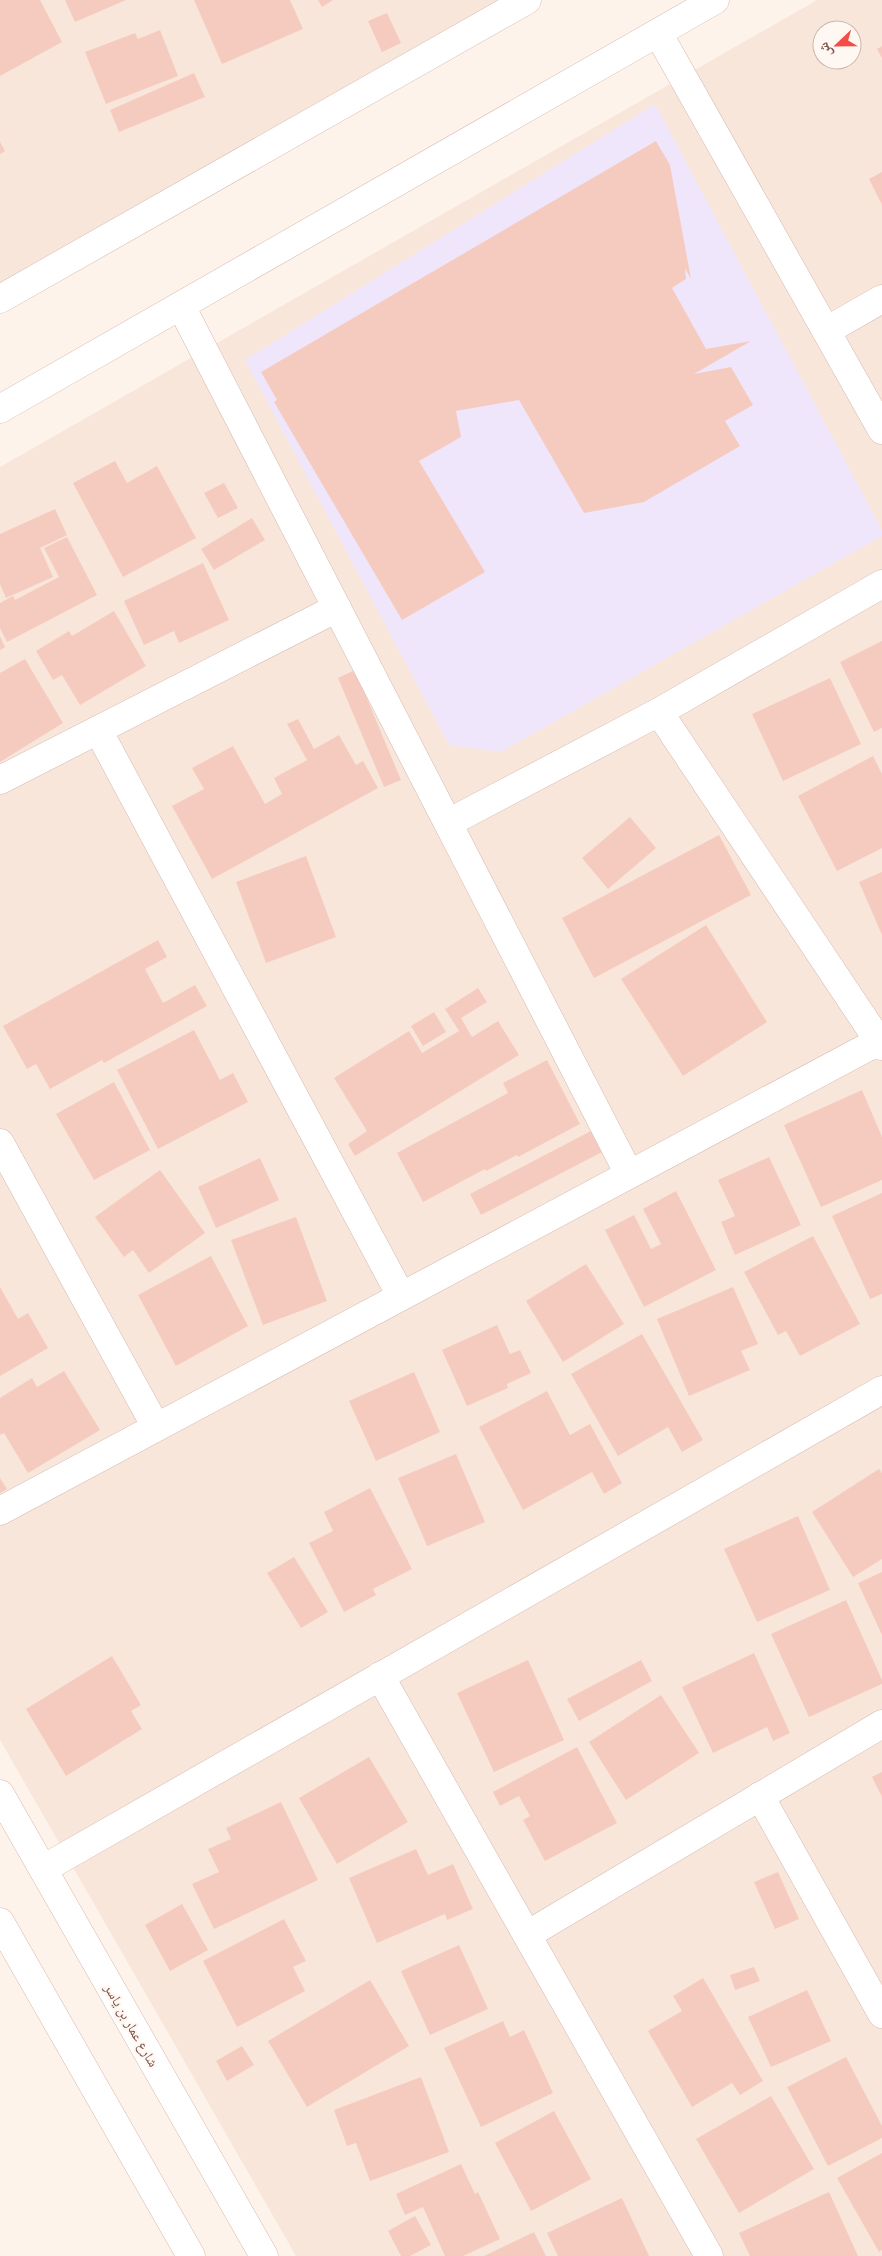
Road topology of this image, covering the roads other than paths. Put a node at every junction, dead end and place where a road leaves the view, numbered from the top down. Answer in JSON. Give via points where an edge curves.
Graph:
{"nodes":[{"id":1,"x":527,"y":0,"type":"edge"},
{"id":2,"x":715,"y":0,"type":"edge"},
{"id":3,"x":658,"y":33,"type":"junction"},
{"id":4,"x":0,"y":299,"type":"edge"},
{"id":5,"x":882,"y":299,"type":"edge"},
{"id":6,"x":180,"y":306,"type":"junction"},
{"id":7,"x":826,"y":331,"type":"junction"},
{"id":8,"x":0,"y":409,"type":"edge"},
{"id":9,"x":882,"y":430,"type":"edge"},
{"id":10,"x":882,"y":584,"type":"edge"},
{"id":11,"x":337,"y":608,"type":"junction"},
{"id":12,"x":659,"y":712,"type":"junction"},
{"id":13,"x":98,"y":730,"type":"junction"},
{"id":14,"x":0,"y":780,"type":"edge"},
{"id":15,"x":448,"y":823,"type":"junction"},
{"id":16,"x":880,"y":1044,"type":"edge"},
{"id":17,"x":0,"y":1143,"type":"edge"},
{"id":18,"x":630,"y":1174,"type":"junction"},
{"id":19,"x":402,"y":1296,"type":"junction"},
{"id":20,"x":882,"y":1390,"type":"edge"},
{"id":21,"x":156,"y":1427,"type":"junction"},
{"id":22,"x":0,"y":1511,"type":"edge"},
{"id":23,"x":380,"y":1676,"type":"junction"},
{"id":24,"x":882,"y":1724,"type":"edge"},
{"id":25,"x":0,"y":1794,"type":"edge"},
{"id":26,"x":760,"y":1796,"type":"junction"},
{"id":27,"x":43,"y":1869,"type":"junction"},
{"id":28,"x":0,"y":1922,"type":"edge"},
{"id":29,"x":527,"y":1935,"type":"junction"},
{"id":30,"x":882,"y":2014,"type":"edge"},
{"id":31,"x":191,"y":2256,"type":"edge"},
{"id":32,"x":264,"y":2256,"type":"edge"},
{"id":33,"x":709,"y":2256,"type":"edge"}],
"edges":[{"from":1,"to":4,"type":"street"},
{"from":2,"to":3,"type":"street"},
{"from":3,"to":6,"type":"street"},
{"from":3,"to":7,"type":"street"},
{"from":5,"to":7,"type":"street"},
{"from":6,"to":8,"type":"street"},
{"from":6,"to":11,"type":"street"},
{"from":7,"to":9,"type":"street"},
{"from":10,"to":12,"type":"street"},
{"from":11,"to":13,"type":"street"},
{"from":11,"to":15,"type":"street"},
{"from":12,"to":15,"type":"street"},
{"from":12,"to":16,"type":"street"},
{"from":13,"to":14,"type":"street"},
{"from":13,"to":19,"type":"street"},
{"from":15,"to":18,"type":"street"},
{"from":16,"to":18,"type":"street"},
{"from":17,"to":21,"type":"street"},
{"from":18,"to":19,"type":"street"},
{"from":19,"to":21,"type":"street"},
{"from":20,"to":23,"type":"street"},
{"from":21,"to":22,"type":"street"},
{"from":23,"to":27,"type":"street"},
{"from":23,"to":29,"type":"street"},
{"from":24,"to":26,"type":"street"},
{"from":25,"to":27,"type":"street","name":"شارع عمار بن ياسر"},
{"from":26,"to":29,"type":"street"},
{"from":26,"to":30,"type":"street"},
{"from":27,"to":32,"type":"street","name":"شارع عمار بن ياسر"},
{"from":28,"to":31,"type":"street"},
{"from":29,"to":33,"type":"street"}]}
